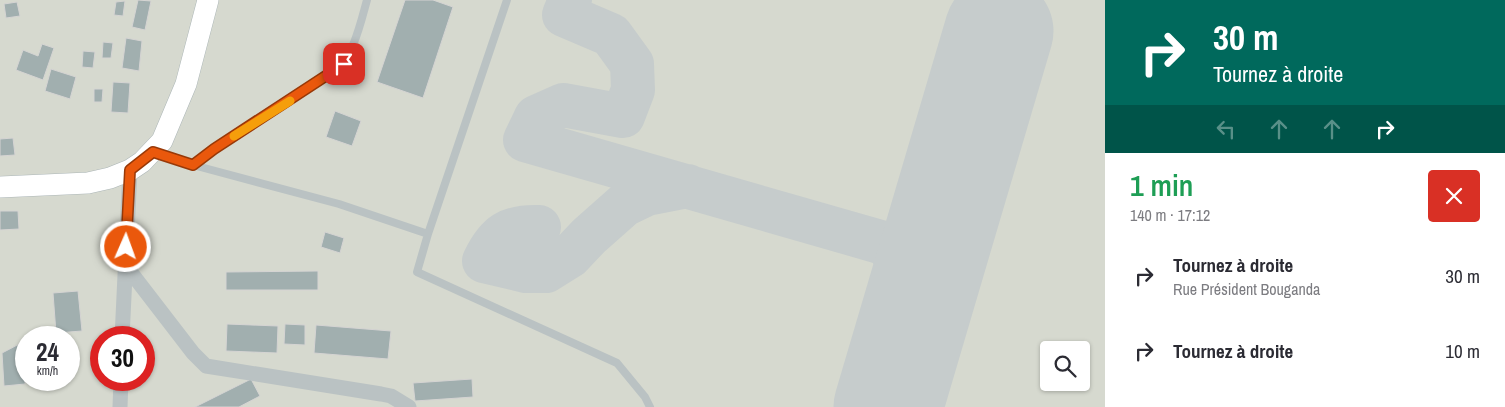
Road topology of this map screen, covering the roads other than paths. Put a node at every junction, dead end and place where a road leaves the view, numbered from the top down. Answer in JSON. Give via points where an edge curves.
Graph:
{"nodes":[{"id":1,"x":208,"y":0,"type":"edge"},
{"id":2,"x":367,"y":0,"type":"edge"},
{"id":3,"x":507,"y":0,"type":"edge"},
{"id":4,"x":153,"y":152,"type":"junction"},
{"id":5,"x":193,"y":165,"type":"junction"},
{"id":6,"x":130,"y":170,"type":"junction"},
{"id":7,"x":0,"y":187,"type":"edge"},
{"id":8,"x":428,"y":234,"type":"junction"},
{"id":9,"x":126,"y":266,"type":"junction"},
{"id":10,"x":123,"y":326,"type":"edge"},
{"id":11,"x":121,"y":391,"type":"edge"},
{"id":12,"x":120,"y":407,"type":"edge"},
{"id":13,"x":409,"y":407,"type":"edge"},
{"id":14,"x":650,"y":407,"type":"edge"}],
"edges":[{"from":1,"to":4,"type":"street","via":[[186,84],[162,141]]},
{"from":2,"to":5,"type":"lane","via":[[355,41],[344,64]]},
{"from":3,"to":8,"type":"lane"},
{"from":4,"to":5,"type":"lane"},
{"from":4,"to":6,"type":"street"},
{"from":5,"to":8,"type":"lane","via":[[339,204]]},
{"from":6,"to":7,"type":"street","via":[[88,182]]},
{"from":6,"to":9,"type":"street"},
{"from":8,"to":14,"type":"lane","via":[[417,272],[616,363]]},
{"from":9,"to":10,"type":"street"},
{"from":9,"to":13,"type":"street","via":[[206,366],[392,396]]},
{"from":11,"to":12,"type":"street"}]}
